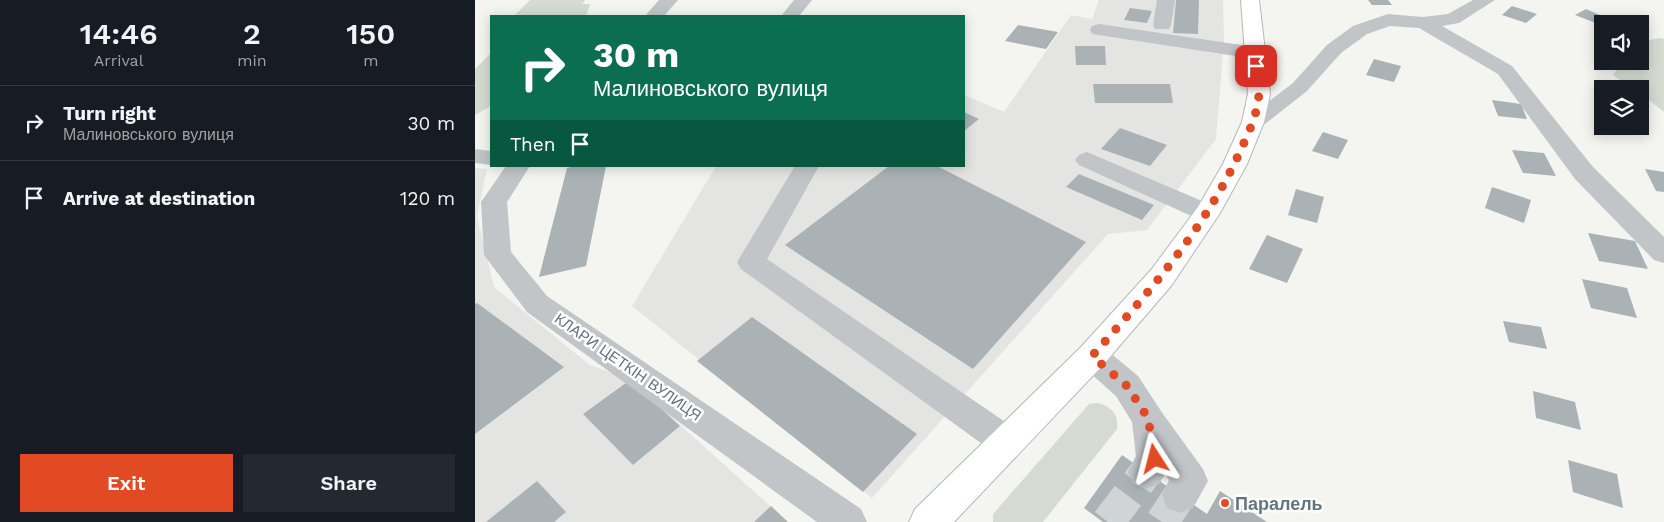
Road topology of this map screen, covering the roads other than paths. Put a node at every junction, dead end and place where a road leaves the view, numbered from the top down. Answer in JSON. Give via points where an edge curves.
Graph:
{"nodes":[{"id":1,"x":669,"y":0,"type":"edge"},
{"id":2,"x":803,"y":0,"type":"edge"},
{"id":3,"x":1165,"y":0,"type":"edge"},
{"id":4,"x":1250,"y":0,"type":"edge"},
{"id":5,"x":1486,"y":0,"type":"edge"},
{"id":6,"x":654,"y":15,"type":"edge"},
{"id":7,"x":791,"y":15,"type":"edge"},
{"id":8,"x":1423,"y":23,"type":"junction"},
{"id":9,"x":1162,"y":26,"type":"dead end"},
{"id":10,"x":1099,"y":30,"type":"dead end"},
{"id":11,"x":1255,"y":53,"type":"junction"},
{"id":12,"x":1253,"y":122,"type":"junction"},
{"id":13,"x":475,"y":156,"type":"edge"},
{"id":14,"x":490,"y":158,"type":"edge"},
{"id":15,"x":1087,"y":160,"type":"dead end"},
{"id":16,"x":517,"y":167,"type":"edge"},
{"id":17,"x":806,"y":167,"type":"edge"},
{"id":18,"x":1207,"y":213,"type":"junction"},
{"id":19,"x":1664,"y":253,"type":"edge"},
{"id":20,"x":1092,"y":356,"type":"junction"},
{"id":21,"x":1148,"y":418,"type":"junction"},
{"id":22,"x":1008,"y":443,"type":"junction"},
{"id":23,"x":1146,"y":472,"type":"tunnel mouth"},
{"id":24,"x":1180,"y":496,"type":"tunnel mouth"},
{"id":25,"x":848,"y":522,"type":"edge"},
{"id":26,"x":928,"y":522,"type":"edge"}],
"edges":[{"from":1,"to":6,"type":"street"},
{"from":2,"to":7,"type":"street"},
{"from":3,"to":9,"type":"street"},
{"from":4,"to":11,"type":"main road"},
{"from":5,"to":8,"type":"street","via":[[1453,19]]},
{"from":8,"to":12,"type":"street","via":[[1388,20],[1361,30],[1334,49],[1300,87]]},
{"from":8,"to":19,"type":"street","via":[[1505,70],[1584,173]]},
{"from":10,"to":11,"type":"street"},
{"from":11,"to":12,"type":"main road","via":[[1259,94]]},
{"from":12,"to":18,"type":"main road","via":[[1235,164]]},
{"from":13,"to":14,"type":"street"},
{"from":15,"to":18,"type":"street"},
{"from":16,"to":25,"type":"street","name":"КЛАРИ ЦЕТКІН ВУЛИЦЯ","via":[[494,202],[498,255],[537,304]]},
{"from":17,"to":22,"type":"street","via":[[751,262]]},
{"from":18,"to":20,"type":"main road","via":[[1161,278]]},
{"from":20,"to":21,"type":"street","via":[[1127,386]]},
{"from":20,"to":22,"type":"main road"},
{"from":21,"to":23,"type":"street","via":[[1155,459]]},
{"from":21,"to":24,"type":"street","via":[[1190,480]]},
{"from":22,"to":26,"type":"main road"}]}
